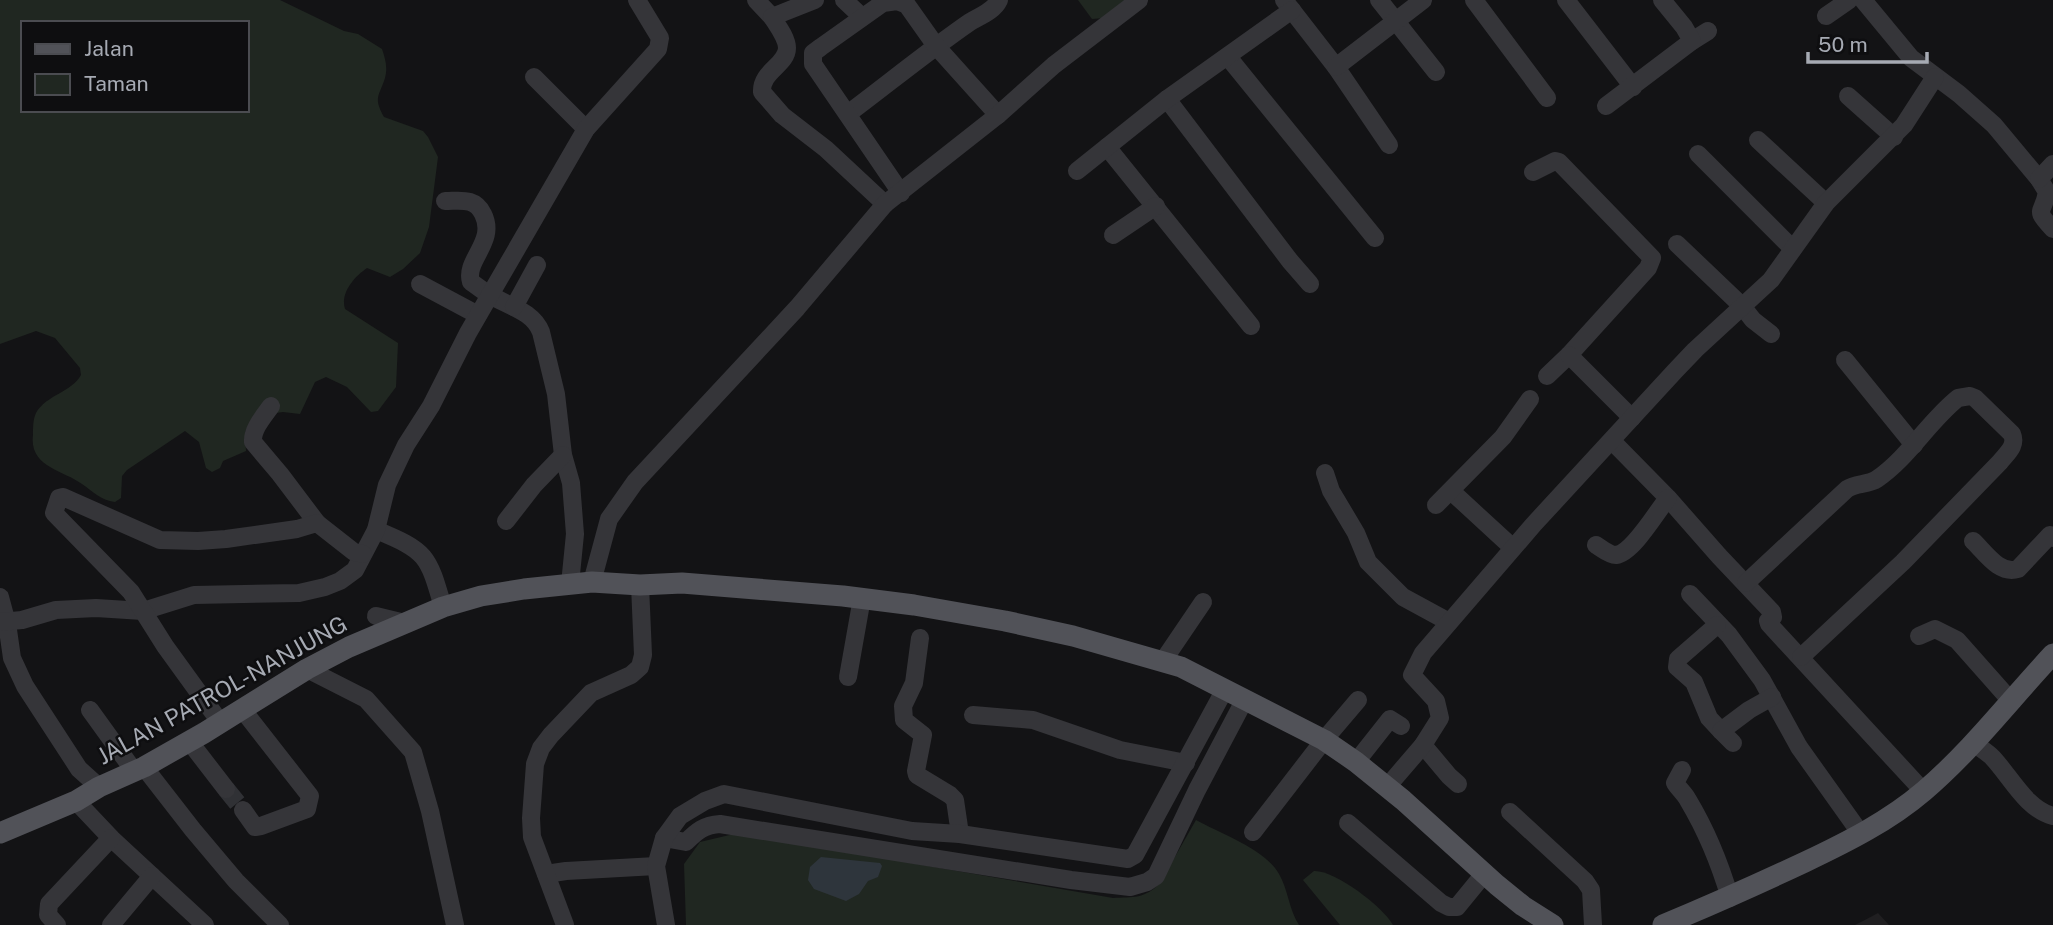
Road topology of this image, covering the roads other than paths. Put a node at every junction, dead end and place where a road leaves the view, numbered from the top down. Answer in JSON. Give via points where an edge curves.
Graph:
{"nodes":[{"id":1,"x":637,"y":0,"type":"edge"},
{"id":2,"x":756,"y":0,"type":"edge"},
{"id":3,"x":815,"y":0,"type":"edge"},
{"id":4,"x":844,"y":0,"type":"edge"},
{"id":5,"x":999,"y":0,"type":"edge"},
{"id":6,"x":1139,"y":0,"type":"edge"},
{"id":7,"x":1379,"y":0,"type":"edge"},
{"id":8,"x":1423,"y":0,"type":"edge"},
{"id":9,"x":1474,"y":0,"type":"edge"},
{"id":10,"x":1566,"y":0,"type":"edge"},
{"id":11,"x":1662,"y":0,"type":"edge"},
{"id":12,"x":1849,"y":0,"type":"edge"},
{"id":13,"x":1863,"y":0,"type":"edge"},
{"id":14,"x":1288,"y":5,"type":"edge"},
{"id":15,"x":1826,"y":16,"type":"dead end"},
{"id":16,"x":772,"y":17,"type":"junction"},
{"id":17,"x":862,"y":17,"type":"junction"},
{"id":18,"x":1396,"y":21,"type":"junction"},
{"id":19,"x":1708,"y":31,"type":"dead end"},
{"id":20,"x":1692,"y":41,"type":"junction"},
{"id":21,"x":936,"y":46,"type":"junction"},
{"id":22,"x":1228,"y":57,"type":"junction"},
{"id":23,"x":1336,"y":67,"type":"junction"},
{"id":24,"x":1436,"y":72,"type":"dead end"},
{"id":25,"x":534,"y":77,"type":"dead end"},
{"id":26,"x":1935,"y":77,"type":"junction"},
{"id":27,"x":1633,"y":87,"type":"junction"},
{"id":28,"x":1848,"y":96,"type":"dead end"},
{"id":29,"x":1547,"y":98,"type":"dead end"},
{"id":30,"x":1167,"y":99,"type":"junction"},
{"id":31,"x":1606,"y":106,"type":"dead end"},
{"id":32,"x":849,"y":113,"type":"junction"},
{"id":33,"x":998,"y":116,"type":"junction"},
{"id":34,"x":586,"y":129,"type":"junction"},
{"id":35,"x":1894,"y":137,"type":"junction"},
{"id":36,"x":1758,"y":140,"type":"dead end"},
{"id":37,"x":1389,"y":145,"type":"dead end"},
{"id":38,"x":1107,"y":147,"type":"junction"},
{"id":39,"x":1698,"y":154,"type":"dead end"},
{"id":40,"x":2053,"y":164,"type":"edge"},
{"id":41,"x":1077,"y":171,"type":"dead end"},
{"id":42,"x":1533,"y":172,"type":"dead end"},
{"id":43,"x":2039,"y":179,"type":"junction"},
{"id":44,"x":901,"y":192,"type":"junction"},
{"id":45,"x":445,"y":201,"type":"dead end"},
{"id":46,"x":1826,"y":203,"type":"junction"},
{"id":47,"x":885,"y":205,"type":"junction"},
{"id":48,"x":1156,"y":206,"type":"junction"},
{"id":49,"x":2053,"y":229,"type":"edge"},
{"id":50,"x":1113,"y":235,"type":"dead end"},
{"id":51,"x":1375,"y":238,"type":"dead end"},
{"id":52,"x":1677,"y":244,"type":"dead end"},
{"id":53,"x":1793,"y":249,"type":"junction"},
{"id":54,"x":537,"y":265,"type":"dead end"},
{"id":55,"x":421,"y":284,"type":"dead end"},
{"id":56,"x":1310,"y":284,"type":"dead end"},
{"id":57,"x":490,"y":296,"type":"junction"},
{"id":58,"x":1742,"y":306,"type":"junction"},
{"id":59,"x":514,"y":307,"type":"junction"},
{"id":60,"x":478,"y":315,"type":"junction"},
{"id":61,"x":1251,"y":326,"type":"dead end"},
{"id":62,"x":1771,"y":334,"type":"dead end"},
{"id":63,"x":1569,"y":355,"type":"junction"},
{"id":64,"x":1846,"y":360,"type":"dead end"},
{"id":65,"x":1547,"y":376,"type":"dead end"},
{"id":66,"x":1530,"y":399,"type":"dead end"},
{"id":67,"x":271,"y":405,"type":"dead end"},
{"id":68,"x":1633,"y":418,"type":"junction"},
{"id":69,"x":1612,"y":441,"type":"junction"},
{"id":70,"x":1914,"y":445,"type":"junction"},
{"id":71,"x":563,"y":455,"type":"junction"},
{"id":72,"x":1325,"y":473,"type":"dead end"},
{"id":73,"x":1450,"y":485,"type":"junction"},
{"id":74,"x":1668,"y":498,"type":"junction"},
{"id":75,"x":1436,"y":505,"type":"dead end"},
{"id":76,"x":506,"y":521,"type":"dead end"},
{"id":77,"x":317,"y":523,"type":"junction"},
{"id":78,"x":376,"y":530,"type":"junction"},
{"id":79,"x":2052,"y":534,"type":"edge"},
{"id":80,"x":1973,"y":541,"type":"dead end"},
{"id":81,"x":1596,"y":545,"type":"dead end"},
{"id":82,"x":1513,"y":548,"type":"junction"},
{"id":83,"x":363,"y":554,"type":"junction"},
{"id":84,"x":592,"y":582,"type":"junction"},
{"id":85,"x":1746,"y":583,"type":"junction"},
{"id":86,"x":570,"y":584,"type":"junction"},
{"id":87,"x":640,"y":585,"type":"junction"},
{"id":88,"x":1690,"y":594,"type":"dead end"},
{"id":89,"x":0,"y":597,"type":"edge"},
{"id":90,"x":862,"y":598,"type":"junction"},
{"id":91,"x":1203,"y":602,"type":"dead end"},
{"id":92,"x":443,"y":607,"type":"junction"},
{"id":93,"x":143,"y":611,"type":"junction"},
{"id":94,"x":376,"y":616,"type":"dead end"},
{"id":95,"x":4,"y":622,"type":"edge"},
{"id":96,"x":1449,"y":622,"type":"junction"},
{"id":97,"x":405,"y":623,"type":"junction"},
{"id":98,"x":1717,"y":625,"type":"junction"},
{"id":99,"x":1919,"y":636,"type":"dead end"},
{"id":100,"x":920,"y":638,"type":"dead end"},
{"id":101,"x":2053,"y":654,"type":"edge"},
{"id":102,"x":1801,"y":657,"type":"junction"},
{"id":103,"x":1163,"y":661,"type":"junction"},
{"id":104,"x":307,"y":669,"type":"junction"},
{"id":105,"x":848,"y":677,"type":"dead end"},
{"id":106,"x":1225,"y":689,"type":"junction"},
{"id":107,"x":1772,"y":697,"type":"junction"},
{"id":108,"x":1245,"y":699,"type":"junction"},
{"id":109,"x":1358,"y":700,"type":"dead end"},
{"id":110,"x":2011,"y":701,"type":"junction"},
{"id":111,"x":242,"y":709,"type":"junction"},
{"id":112,"x":90,"y":710,"type":"dead end"},
{"id":113,"x":973,"y":715,"type":"dead end"},
{"id":114,"x":220,"y":722,"type":"junction"},
{"id":115,"x":1401,"y":726,"type":"dead end"},
{"id":116,"x":1324,"y":740,"type":"junction"},
{"id":117,"x":189,"y":741,"type":"junction"},
{"id":118,"x":1974,"y":743,"type":"junction"},
{"id":119,"x":1423,"y":745,"type":"junction"},
{"id":120,"x":1356,"y":762,"type":"junction"},
{"id":121,"x":1186,"y":763,"type":"junction"},
{"id":122,"x":139,"y":769,"type":"junction"},
{"id":123,"x":1682,"y":771,"type":"dead end"},
{"id":124,"x":1458,"y":784,"type":"dead end"},
{"id":125,"x":99,"y":787,"type":"junction"},
{"id":126,"x":1387,"y":787,"type":"junction"},
{"id":127,"x":226,"y":789,"type":"tunnel mouth"},
{"id":128,"x":1924,"y":792,"type":"junction"},
{"id":129,"x":76,"y":801,"type":"junction"},
{"id":130,"x":243,"y":810,"type":"tunnel mouth"},
{"id":131,"x":1510,"y":812,"type":"dead end"},
{"id":132,"x":2053,"y":816,"type":"edge"},
{"id":133,"x":1348,"y":823,"type":"dead end"},
{"id":134,"x":1253,"y":832,"type":"dead end"},
{"id":135,"x":0,"y":833,"type":"edge"},
{"id":136,"x":960,"y":834,"type":"junction"},
{"id":137,"x":1861,"y":834,"type":"junction"},
{"id":138,"x":111,"y":838,"type":"junction"},
{"id":139,"x":664,"y":838,"type":"junction"},
{"id":140,"x":656,"y":866,"type":"junction"},
{"id":141,"x":546,"y":874,"type":"junction"},
{"id":142,"x":1484,"y":874,"type":"junction"},
{"id":143,"x":152,"y":876,"type":"junction"},
{"id":144,"x":1730,"y":898,"type":"junction"},
{"id":145,"x":57,"y":925,"type":"edge"},
{"id":146,"x":111,"y":925,"type":"edge"},
{"id":147,"x":205,"y":925,"type":"edge"},
{"id":148,"x":280,"y":925,"type":"edge"},
{"id":149,"x":455,"y":925,"type":"edge"},
{"id":150,"x":565,"y":925,"type":"edge"},
{"id":151,"x":666,"y":925,"type":"edge"},
{"id":152,"x":1553,"y":925,"type":"edge"},
{"id":153,"x":1593,"y":925,"type":"edge"},
{"id":154,"x":1665,"y":925,"type":"edge"}],
"edges":[{"from":1,"to":34,"type":"street","via":[[660,38],[658,49]]},
{"from":2,"to":16,"type":"street"},
{"from":3,"to":16,"type":"street"},
{"from":4,"to":17,"type":"street"},
{"from":5,"to":21,"type":"street"},
{"from":6,"to":33,"type":"street","via":[[1054,65]]},
{"from":7,"to":18,"type":"street"},
{"from":8,"to":18,"type":"street"},
{"from":9,"to":29,"type":"street"},
{"from":10,"to":27,"type":"street"},
{"from":11,"to":20,"type":"street"},
{"from":12,"to":15,"type":"street"},
{"from":13,"to":26,"type":"street","via":[[1911,58]]},
{"from":14,"to":22,"type":"street"},
{"from":14,"to":23,"type":"street"},
{"from":16,"to":47,"type":"street","via":[[787,50],[763,80],[762,92]]},
{"from":17,"to":21,"type":"street","via":[[883,3],[897,1],[907,5]]},
{"from":17,"to":32,"type":"street","via":[[813,53],[812,59]]},
{"from":18,"to":23,"type":"street"},
{"from":18,"to":24,"type":"street"},
{"from":19,"to":20,"type":"street"},
{"from":20,"to":27,"type":"street"},
{"from":21,"to":32,"type":"street"},
{"from":21,"to":33,"type":"street"},
{"from":22,"to":30,"type":"street"},
{"from":22,"to":51,"type":"street"},
{"from":23,"to":37,"type":"street"},
{"from":25,"to":34,"type":"street"},
{"from":26,"to":35,"type":"street"},
{"from":26,"to":43,"type":"street","via":[[1994,125]]},
{"from":27,"to":31,"type":"street"},
{"from":28,"to":35,"type":"street"},
{"from":30,"to":38,"type":"street"},
{"from":30,"to":56,"type":"street"},
{"from":32,"to":44,"type":"street"},
{"from":33,"to":44,"type":"street"},
{"from":34,"to":57,"type":"street"},
{"from":35,"to":46,"type":"street"},
{"from":36,"to":46,"type":"street"},
{"from":38,"to":41,"type":"street"},
{"from":38,"to":48,"type":"street"},
{"from":39,"to":53,"type":"street"},
{"from":40,"to":43,"type":"street"},
{"from":42,"to":63,"type":"street","via":[[1559,162],[1652,258]]},
{"from":43,"to":49,"type":"street","via":[[2047,191],[2040,215]]},
{"from":44,"to":47,"type":"street"},
{"from":45,"to":57,"type":"street","via":[[459,198],[471,202],[484,215],[486,237],[469,277]]},
{"from":46,"to":53,"type":"street"},
{"from":47,"to":84,"type":"street","via":[[797,308],[635,482],[609,519]]},
{"from":48,"to":50,"type":"street"},
{"from":48,"to":61,"type":"street"},
{"from":52,"to":58,"type":"street"},
{"from":53,"to":58,"type":"street","via":[[1771,280]]},
{"from":54,"to":59,"type":"street"},
{"from":55,"to":60,"type":"street"},
{"from":57,"to":59,"type":"street"},
{"from":57,"to":60,"type":"street"},
{"from":58,"to":62,"type":"street"},
{"from":58,"to":68,"type":"street"},
{"from":59,"to":71,"type":"street","via":[[537,323],[541,332],[556,394]]},
{"from":60,"to":78,"type":"street","via":[[387,485]]},
{"from":63,"to":65,"type":"street"},
{"from":63,"to":68,"type":"street"},
{"from":64,"to":70,"type":"street"},
{"from":66,"to":73,"type":"street","via":[[1503,437]]},
{"from":67,"to":77,"type":"street","via":[[254,431],[253,442]]},
{"from":68,"to":69,"type":"street"},
{"from":69,"to":74,"type":"street"},
{"from":69,"to":82,"type":"street"},
{"from":70,"to":85,"type":"street","via":[[1875,481],[1847,489]]},
{"from":70,"to":102,"type":"street","via":[[1964,396],[1975,398],[2014,440],[2000,462],[1903,562]]},
{"from":71,"to":76,"type":"street"},
{"from":71,"to":86,"type":"street","via":[[571,483],[575,534]]},
{"from":72,"to":96,"type":"street","via":[[1365,558],[1403,597]]},
{"from":73,"to":75,"type":"street"},
{"from":73,"to":82,"type":"street"},
{"from":74,"to":81,"type":"street","via":[[1629,549],[1611,554]]},
{"from":74,"to":85,"type":"street"},
{"from":77,"to":83,"type":"street"},
{"from":77,"to":93,"type":"street","via":[[226,539],[160,540],[58,498],[54,513],[131,592]]},
{"from":78,"to":83,"type":"street"},
{"from":78,"to":92,"type":"street","via":[[410,544],[425,559]]},
{"from":79,"to":80,"type":"street","via":[[2014,571],[2000,566]]},
{"from":82,"to":96,"type":"street"},
{"from":83,"to":93,"type":"street","via":[[355,570],[325,587],[299,593],[194,595]]},
{"from":84,"to":86,"type":"main road","name":"JALAN PATROL-NANJUNG"},
{"from":84,"to":87,"type":"main road","name":"JALAN PATROL-NANJUNG"},
{"from":85,"to":102,"type":"street","via":[[1772,612],[1769,624]]},
{"from":86,"to":92,"type":"main road","name":"JALAN PATROL-NANJUNG","via":[[481,596]]},
{"from":87,"to":90,"type":"main road","name":"JALAN PATROL-NANJUNG","via":[[681,583]]},
{"from":87,"to":141,"type":"street","via":[[640,667],[591,693],[541,748],[531,827]]},
{"from":88,"to":98,"type":"street"},
{"from":89,"to":95,"type":"street"},
{"from":90,"to":103,"type":"main road","name":"JALAN PATROL-NANJUNG","via":[[1004,621]]},
{"from":90,"to":105,"type":"street"},
{"from":91,"to":103,"type":"street"},
{"from":92,"to":97,"type":"main road","name":"JALAN PATROL-NANJUNG"},
{"from":93,"to":95,"type":"street","via":[[56,610]]},
{"from":93,"to":114,"type":"street"},
{"from":94,"to":97,"type":"street"},
{"from":95,"to":125,"type":"street","via":[[12,658],[25,686],[79,769]]},
{"from":96,"to":119,"type":"street","via":[[1423,653],[1412,675],[1440,711]]},
{"from":97,"to":104,"type":"main road","name":"JALAN PATROL-NANJUNG"},
{"from":98,"to":107,"type":"street"},
{"from":98,"to":107,"type":"street","via":[[1676,664],[1694,682],[1709,718],[1727,737],[1749,710]]},
{"from":99,"to":110,"type":"street","via":[[1935,629],[1957,640]]},
{"from":100,"to":136,"type":"street","via":[[914,683],[903,706],[904,720],[923,735],[917,775],[955,800]]},
{"from":101,"to":110,"type":"main road"},
{"from":102,"to":128,"type":"street"},
{"from":103,"to":106,"type":"main road","name":"JALAN PATROL-NANJUNG"},
{"from":104,"to":111,"type":"main road","name":"JALAN PATROL-NANJUNG"},
{"from":104,"to":149,"type":"street","via":[[366,699],[413,752]]},
{"from":106,"to":108,"type":"main road","name":"JALAN PATROL-NANJUNG"},
{"from":106,"to":121,"type":"street"},
{"from":107,"to":137,"type":"street","via":[[1799,747]]},
{"from":108,"to":116,"type":"main road","name":"JALAN PATROL-NANJUNG"},
{"from":108,"to":139,"type":"street","via":[[1156,876],[1130,887],[720,824],[698,830],[686,842]]},
{"from":109,"to":116,"type":"street"},
{"from":110,"to":118,"type":"main road"},
{"from":111,"to":114,"type":"main road","name":"JALAN PATROL-NANJUNG"},
{"from":111,"to":130,"type":"street","via":[[310,796],[307,809],[261,826],[255,827]]},
{"from":112,"to":122,"type":"street"},
{"from":113,"to":121,"type":"street","via":[[1027,718],[1120,750]]},
{"from":114,"to":117,"type":"main road","name":"JALAN PATROL-NANJUNG"},
{"from":115,"to":120,"type":"street","via":[[1390,719]]},
{"from":116,"to":120,"type":"main road","name":"JALAN PATROL-NANJUNG"},
{"from":116,"to":134,"type":"street"},
{"from":117,"to":122,"type":"main road","name":"JALAN PATROL-NANJUNG"},
{"from":117,"to":127,"type":"street"},
{"from":118,"to":128,"type":"main road"},
{"from":118,"to":132,"type":"street","via":[[2041,812]]},
{"from":119,"to":124,"type":"street"},
{"from":119,"to":126,"type":"street"},
{"from":120,"to":126,"type":"main road","name":"JALAN PATROL-NANJUNG"},
{"from":121,"to":136,"type":"street","via":[[1135,855],[1128,859]]},
{"from":122,"to":125,"type":"main road","name":"JALAN PATROL-NANJUNG"},
{"from":122,"to":148,"type":"street"},
{"from":123,"to":144,"type":"street","via":[[1675,782],[1698,818]]},
{"from":125,"to":129,"type":"main road","name":"JALAN PATROL-NANJUNG"},
{"from":126,"to":142,"type":"main road","name":"JALAN PATROL-NANJUNG"},
{"from":128,"to":137,"type":"main road"},
{"from":129,"to":135,"type":"main road","name":"JALAN PATROL-NANJUNG"},
{"from":129,"to":138,"type":"street"},
{"from":131,"to":153,"type":"street","via":[[1585,881],[1591,890]]},
{"from":133,"to":142,"type":"street","via":[[1449,907],[1457,907]]},
{"from":136,"to":139,"type":"street","via":[[912,831],[724,794],[680,816]]},
{"from":137,"to":144,"type":"main road"},
{"from":138,"to":143,"type":"street"},
{"from":138,"to":145,"type":"street","via":[[49,904],[48,915]]},
{"from":139,"to":140,"type":"street"},
{"from":140,"to":141,"type":"street"},
{"from":140,"to":151,"type":"street"},
{"from":141,"to":150,"type":"street"},
{"from":142,"to":152,"type":"main road","name":"JALAN PATROL-NANJUNG"},
{"from":143,"to":146,"type":"street"},
{"from":143,"to":147,"type":"street"},
{"from":144,"to":154,"type":"main road"}]}
